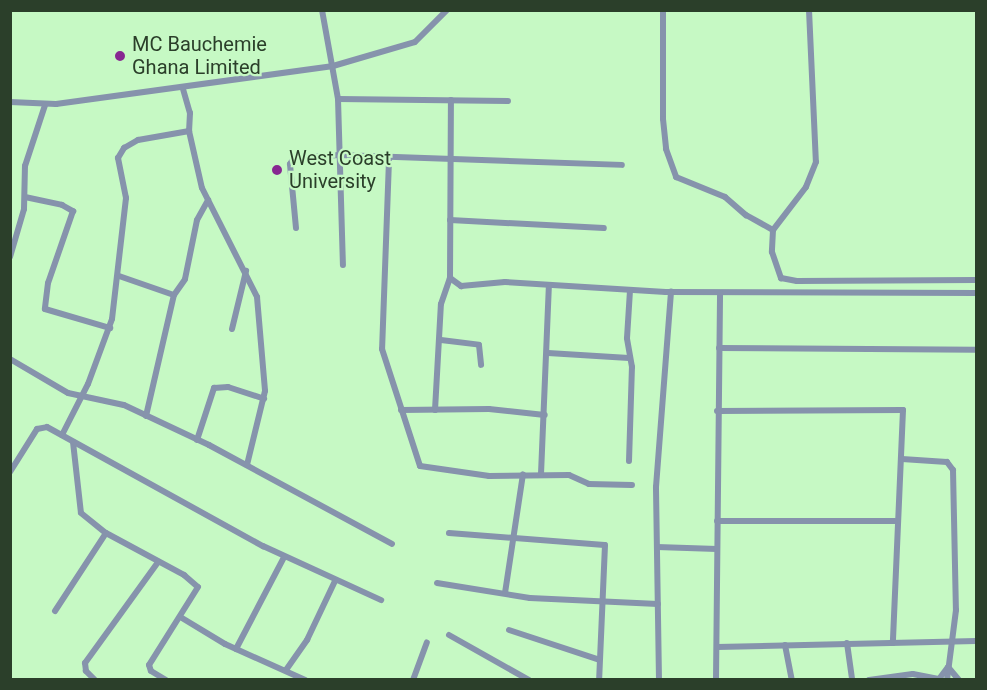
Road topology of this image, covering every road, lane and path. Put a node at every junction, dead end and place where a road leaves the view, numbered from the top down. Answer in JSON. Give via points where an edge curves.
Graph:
{"nodes":[{"id":1,"x":322,"y":10,"type":"edge"},
{"id":2,"x":447,"y":10,"type":"edge"},
{"id":3,"x":663,"y":10,"type":"edge"},
{"id":4,"x":809,"y":10,"type":"edge"},
{"id":5,"x":333,"y":66,"type":"junction"},
{"id":6,"x":183,"y":89,"type":"junction"},
{"id":7,"x":338,"y":99,"type":"junction"},
{"id":8,"x":451,"y":100,"type":"junction"},
{"id":9,"x":508,"y":101,"type":"dead end"},
{"id":10,"x":10,"y":102,"type":"edge"},
{"id":11,"x":45,"y":105,"type":"junction"},
{"id":12,"x":189,"y":131,"type":"junction"},
{"id":13,"x":339,"y":155,"type":"junction"},
{"id":14,"x":389,"y":160,"type":"junction"},
{"id":15,"x":450,"y":161,"type":"junction"},
{"id":16,"x":622,"y":165,"type":"dead end"},
{"id":17,"x":25,"y":197,"type":"junction"},
{"id":18,"x":208,"y":200,"type":"junction"},
{"id":19,"x":450,"y":220,"type":"junction"},
{"id":20,"x":296,"y":228,"type":"dead end"},
{"id":21,"x":604,"y":228,"type":"dead end"},
{"id":22,"x":773,"y":230,"type":"junction"},
{"id":23,"x":10,"y":257,"type":"edge"},
{"id":24,"x":343,"y":265,"type":"dead end"},
{"id":25,"x":246,"y":271,"type":"junction"},
{"id":26,"x":119,"y":276,"type":"junction"},
{"id":27,"x":450,"y":278,"type":"junction"},
{"id":28,"x":976,"y":280,"type":"edge"},
{"id":29,"x":549,"y":285,"type":"junction"},
{"id":30,"x":630,"y":290,"type":"junction"},
{"id":31,"x":671,"y":292,"type":"junction"},
{"id":32,"x":720,"y":293,"type":"junction"},
{"id":33,"x":976,"y":293,"type":"edge"},
{"id":34,"x":174,"y":295,"type":"junction"},
{"id":35,"x":110,"y":328,"type":"junction"},
{"id":36,"x":232,"y":329,"type":"dead end"},
{"id":37,"x":441,"y":340,"type":"junction"},
{"id":38,"x":719,"y":348,"type":"junction"},
{"id":39,"x":976,"y":350,"type":"edge"},
{"id":40,"x":548,"y":354,"type":"junction"},
{"id":41,"x":629,"y":358,"type":"junction"},
{"id":42,"x":10,"y":360,"type":"edge"},
{"id":43,"x":481,"y":365,"type":"dead end"},
{"id":44,"x":83,"y":395,"type":"junction"},
{"id":45,"x":264,"y":399,"type":"junction"},
{"id":46,"x":401,"y":410,"type":"junction"},
{"id":47,"x":435,"y":410,"type":"junction"},
{"id":48,"x":717,"y":411,"type":"junction"},
{"id":49,"x":545,"y":415,"type":"junction"},
{"id":50,"x":146,"y":416,"type":"junction"},
{"id":51,"x":62,"y":435,"type":"junction"},
{"id":52,"x":197,"y":440,"type":"junction"},
{"id":53,"x":73,"y":441,"type":"junction"},
{"id":54,"x":902,"y":459,"type":"junction"},
{"id":55,"x":629,"y":461,"type":"dead end"},
{"id":56,"x":247,"y":465,"type":"junction"},
{"id":57,"x":10,"y":472,"type":"edge"},
{"id":58,"x":523,"y":474,"type":"junction"},
{"id":59,"x":541,"y":474,"type":"junction"},
{"id":60,"x":632,"y":485,"type":"dead end"},
{"id":61,"x":717,"y":521,"type":"junction"},
{"id":62,"x":895,"y":522,"type":"junction"},
{"id":63,"x":106,"y":533,"type":"junction"},
{"id":64,"x":449,"y":533,"type":"dead end"},
{"id":65,"x":514,"y":536,"type":"junction"},
{"id":66,"x":392,"y":544,"type":"dead end"},
{"id":67,"x":657,"y":547,"type":"junction"},
{"id":68,"x":717,"y":549,"type":"junction"},
{"id":69,"x":284,"y":557,"type":"junction"},
{"id":70,"x":158,"y":562,"type":"junction"},
{"id":71,"x":335,"y":581,"type":"junction"},
{"id":72,"x":437,"y":583,"type":"dead end"},
{"id":73,"x":505,"y":593,"type":"junction"},
{"id":74,"x":381,"y":600,"type":"dead end"},
{"id":75,"x":602,"y":604,"type":"junction"},
{"id":76,"x":658,"y":604,"type":"junction"},
{"id":77,"x":55,"y":611,"type":"dead end"},
{"id":78,"x":182,"y":618,"type":"junction"},
{"id":79,"x":509,"y":630,"type":"dead end"},
{"id":80,"x":449,"y":635,"type":"dead end"},
{"id":81,"x":951,"y":641,"type":"junction"},
{"id":82,"x":976,"y":641,"type":"edge"},
{"id":83,"x":427,"y":642,"type":"dead end"},
{"id":84,"x":893,"y":643,"type":"junction"},
{"id":85,"x":847,"y":644,"type":"junction"},
{"id":86,"x":785,"y":645,"type":"junction"},
{"id":87,"x":717,"y":647,"type":"junction"},
{"id":88,"x":236,"y":649,"type":"junction"},
{"id":89,"x":597,"y":659,"type":"junction"},
{"id":90,"x":948,"y":667,"type":"junction"},
{"id":91,"x":286,"y":670,"type":"junction"},
{"id":92,"x":959,"y":679,"type":"edge"},
{"id":93,"x":95,"y":680,"type":"edge"},
{"id":94,"x":166,"y":680,"type":"edge"},
{"id":95,"x":305,"y":680,"type":"edge"},
{"id":96,"x":412,"y":680,"type":"edge"},
{"id":97,"x":529,"y":680,"type":"edge"},
{"id":98,"x":599,"y":680,"type":"edge"},
{"id":99,"x":659,"y":680,"type":"edge"},
{"id":100,"x":716,"y":680,"type":"edge"},
{"id":101,"x":792,"y":680,"type":"edge"},
{"id":102,"x":852,"y":680,"type":"edge"},
{"id":103,"x":869,"y":680,"type":"edge"},
{"id":104,"x":947,"y":680,"type":"edge"}],
"edges":[{"from":1,"to":5,"type":"street"},
{"from":2,"to":5,"type":"street","via":[[415,42]]},
{"from":3,"to":22,"type":"street","via":[[663,119],[666,149],[676,177],[725,197]]},
{"from":4,"to":22,"type":"street","via":[[816,162],[806,187]]},
{"from":5,"to":6,"type":"street"},
{"from":5,"to":7,"type":"street"},
{"from":6,"to":11,"type":"street"},
{"from":6,"to":12,"type":"street","via":[[190,113]]},
{"from":7,"to":8,"type":"street"},
{"from":7,"to":13,"type":"street"},
{"from":8,"to":9,"type":"street"},
{"from":8,"to":15,"type":"street"},
{"from":10,"to":11,"type":"street"},
{"from":11,"to":17,"type":"street","via":[[25,166]]},
{"from":12,"to":18,"type":"street"},
{"from":12,"to":26,"type":"street","via":[[138,140],[120,152],[118,167],[126,198]]},
{"from":13,"to":14,"type":"street"},
{"from":13,"to":20,"type":"street","via":[[291,161]]},
{"from":13,"to":24,"type":"street"},
{"from":14,"to":15,"type":"street"},
{"from":14,"to":46,"type":"street","via":[[382,350]]},
{"from":15,"to":16,"type":"street"},
{"from":15,"to":19,"type":"street"},
{"from":17,"to":23,"type":"street"},
{"from":17,"to":35,"type":"street","via":[[62,205],[73,212],[48,283],[45,309]]},
{"from":18,"to":25,"type":"street"},
{"from":18,"to":34,"type":"street","via":[[197,220],[185,279]]},
{"from":19,"to":21,"type":"street"},
{"from":19,"to":27,"type":"street"},
{"from":22,"to":28,"type":"street","via":[[772,252],[781,278],[787,280]]},
{"from":25,"to":36,"type":"street"},
{"from":25,"to":45,"type":"street","via":[[257,297],[263,338]]},
{"from":26,"to":34,"type":"street"},
{"from":26,"to":35,"type":"street"},
{"from":27,"to":29,"type":"street","via":[[462,286],[505,282]]},
{"from":27,"to":37,"type":"street","via":[[441,304]]},
{"from":29,"to":30,"type":"street"},
{"from":29,"to":40,"type":"street"},
{"from":30,"to":31,"type":"street"},
{"from":30,"to":41,"type":"street"},
{"from":31,"to":32,"type":"street"},
{"from":31,"to":67,"type":"street","via":[[656,487]]},
{"from":32,"to":33,"type":"street"},
{"from":32,"to":38,"type":"street"},
{"from":34,"to":50,"type":"street"},
{"from":35,"to":44,"type":"street"},
{"from":37,"to":43,"type":"street","via":[[479,345]]},
{"from":37,"to":47,"type":"street"},
{"from":38,"to":39,"type":"street"},
{"from":38,"to":48,"type":"street"},
{"from":40,"to":41,"type":"street"},
{"from":40,"to":49,"type":"street"},
{"from":41,"to":55,"type":"street"},
{"from":42,"to":44,"type":"street","via":[[68,393]]},
{"from":44,"to":50,"type":"street","via":[[99,397]]},
{"from":44,"to":51,"type":"street"},
{"from":45,"to":52,"type":"street","via":[[228,387],[214,388]]},
{"from":45,"to":56,"type":"street"},
{"from":46,"to":47,"type":"street"},
{"from":46,"to":58,"type":"street","via":[[420,466],[470,470],[489,476]]},
{"from":47,"to":49,"type":"street","via":[[489,409]]},
{"from":48,"to":54,"type":"street","via":[[903,410]]},
{"from":48,"to":61,"type":"street"},
{"from":49,"to":59,"type":"street"},
{"from":50,"to":52,"type":"street"},
{"from":51,"to":53,"type":"street"},
{"from":51,"to":57,"type":"street","via":[[47,427],[37,429]]},
{"from":52,"to":56,"type":"street"},
{"from":53,"to":63,"type":"street","via":[[79,474],[77,506]]},
{"from":53,"to":69,"type":"street"},
{"from":54,"to":62,"type":"street"},
{"from":54,"to":81,"type":"street","via":[[947,462],[953,470],[956,610]]},
{"from":56,"to":66,"type":"street"},
{"from":58,"to":59,"type":"street"},
{"from":58,"to":65,"type":"street"},
{"from":59,"to":60,"type":"street","via":[[569,475],[589,484]]},
{"from":61,"to":62,"type":"street"},
{"from":61,"to":68,"type":"street"},
{"from":62,"to":84,"type":"street","via":[[897,619]]},
{"from":63,"to":70,"type":"street"},
{"from":63,"to":77,"type":"street"},
{"from":64,"to":65,"type":"street"},
{"from":65,"to":73,"type":"street"},
{"from":65,"to":75,"type":"street","via":[[605,545]]},
{"from":67,"to":68,"type":"street"},
{"from":67,"to":76,"type":"street"},
{"from":68,"to":87,"type":"street"},
{"from":69,"to":71,"type":"street"},
{"from":69,"to":88,"type":"street"},
{"from":70,"to":78,"type":"street","via":[[198,587]]},
{"from":70,"to":93,"type":"street","via":[[85,663],[86,671]]},
{"from":71,"to":74,"type":"street"},
{"from":71,"to":91,"type":"street","via":[[307,640]]},
{"from":72,"to":73,"type":"street"},
{"from":73,"to":75,"type":"street","via":[[538,598],[572,597]]},
{"from":75,"to":76,"type":"street"},
{"from":75,"to":89,"type":"street"},
{"from":76,"to":99,"type":"street"},
{"from":78,"to":88,"type":"street"},
{"from":78,"to":94,"type":"street","via":[[149,665],[151,671]]},
{"from":79,"to":89,"type":"street"},
{"from":80,"to":97,"type":"street"},
{"from":81,"to":82,"type":"street"},
{"from":81,"to":84,"type":"street"},
{"from":81,"to":90,"type":"street"},
{"from":83,"to":96,"type":"street"},
{"from":84,"to":85,"type":"street"},
{"from":85,"to":86,"type":"street"},
{"from":85,"to":102,"type":"street"},
{"from":86,"to":87,"type":"street"},
{"from":86,"to":101,"type":"street"},
{"from":87,"to":100,"type":"street"},
{"from":88,"to":91,"type":"street"},
{"from":89,"to":98,"type":"street"},
{"from":90,"to":92,"type":"street"},
{"from":90,"to":103,"type":"street","via":[[939,679],[913,674]]},
{"from":90,"to":104,"type":"street"},
{"from":91,"to":95,"type":"street"}]}
